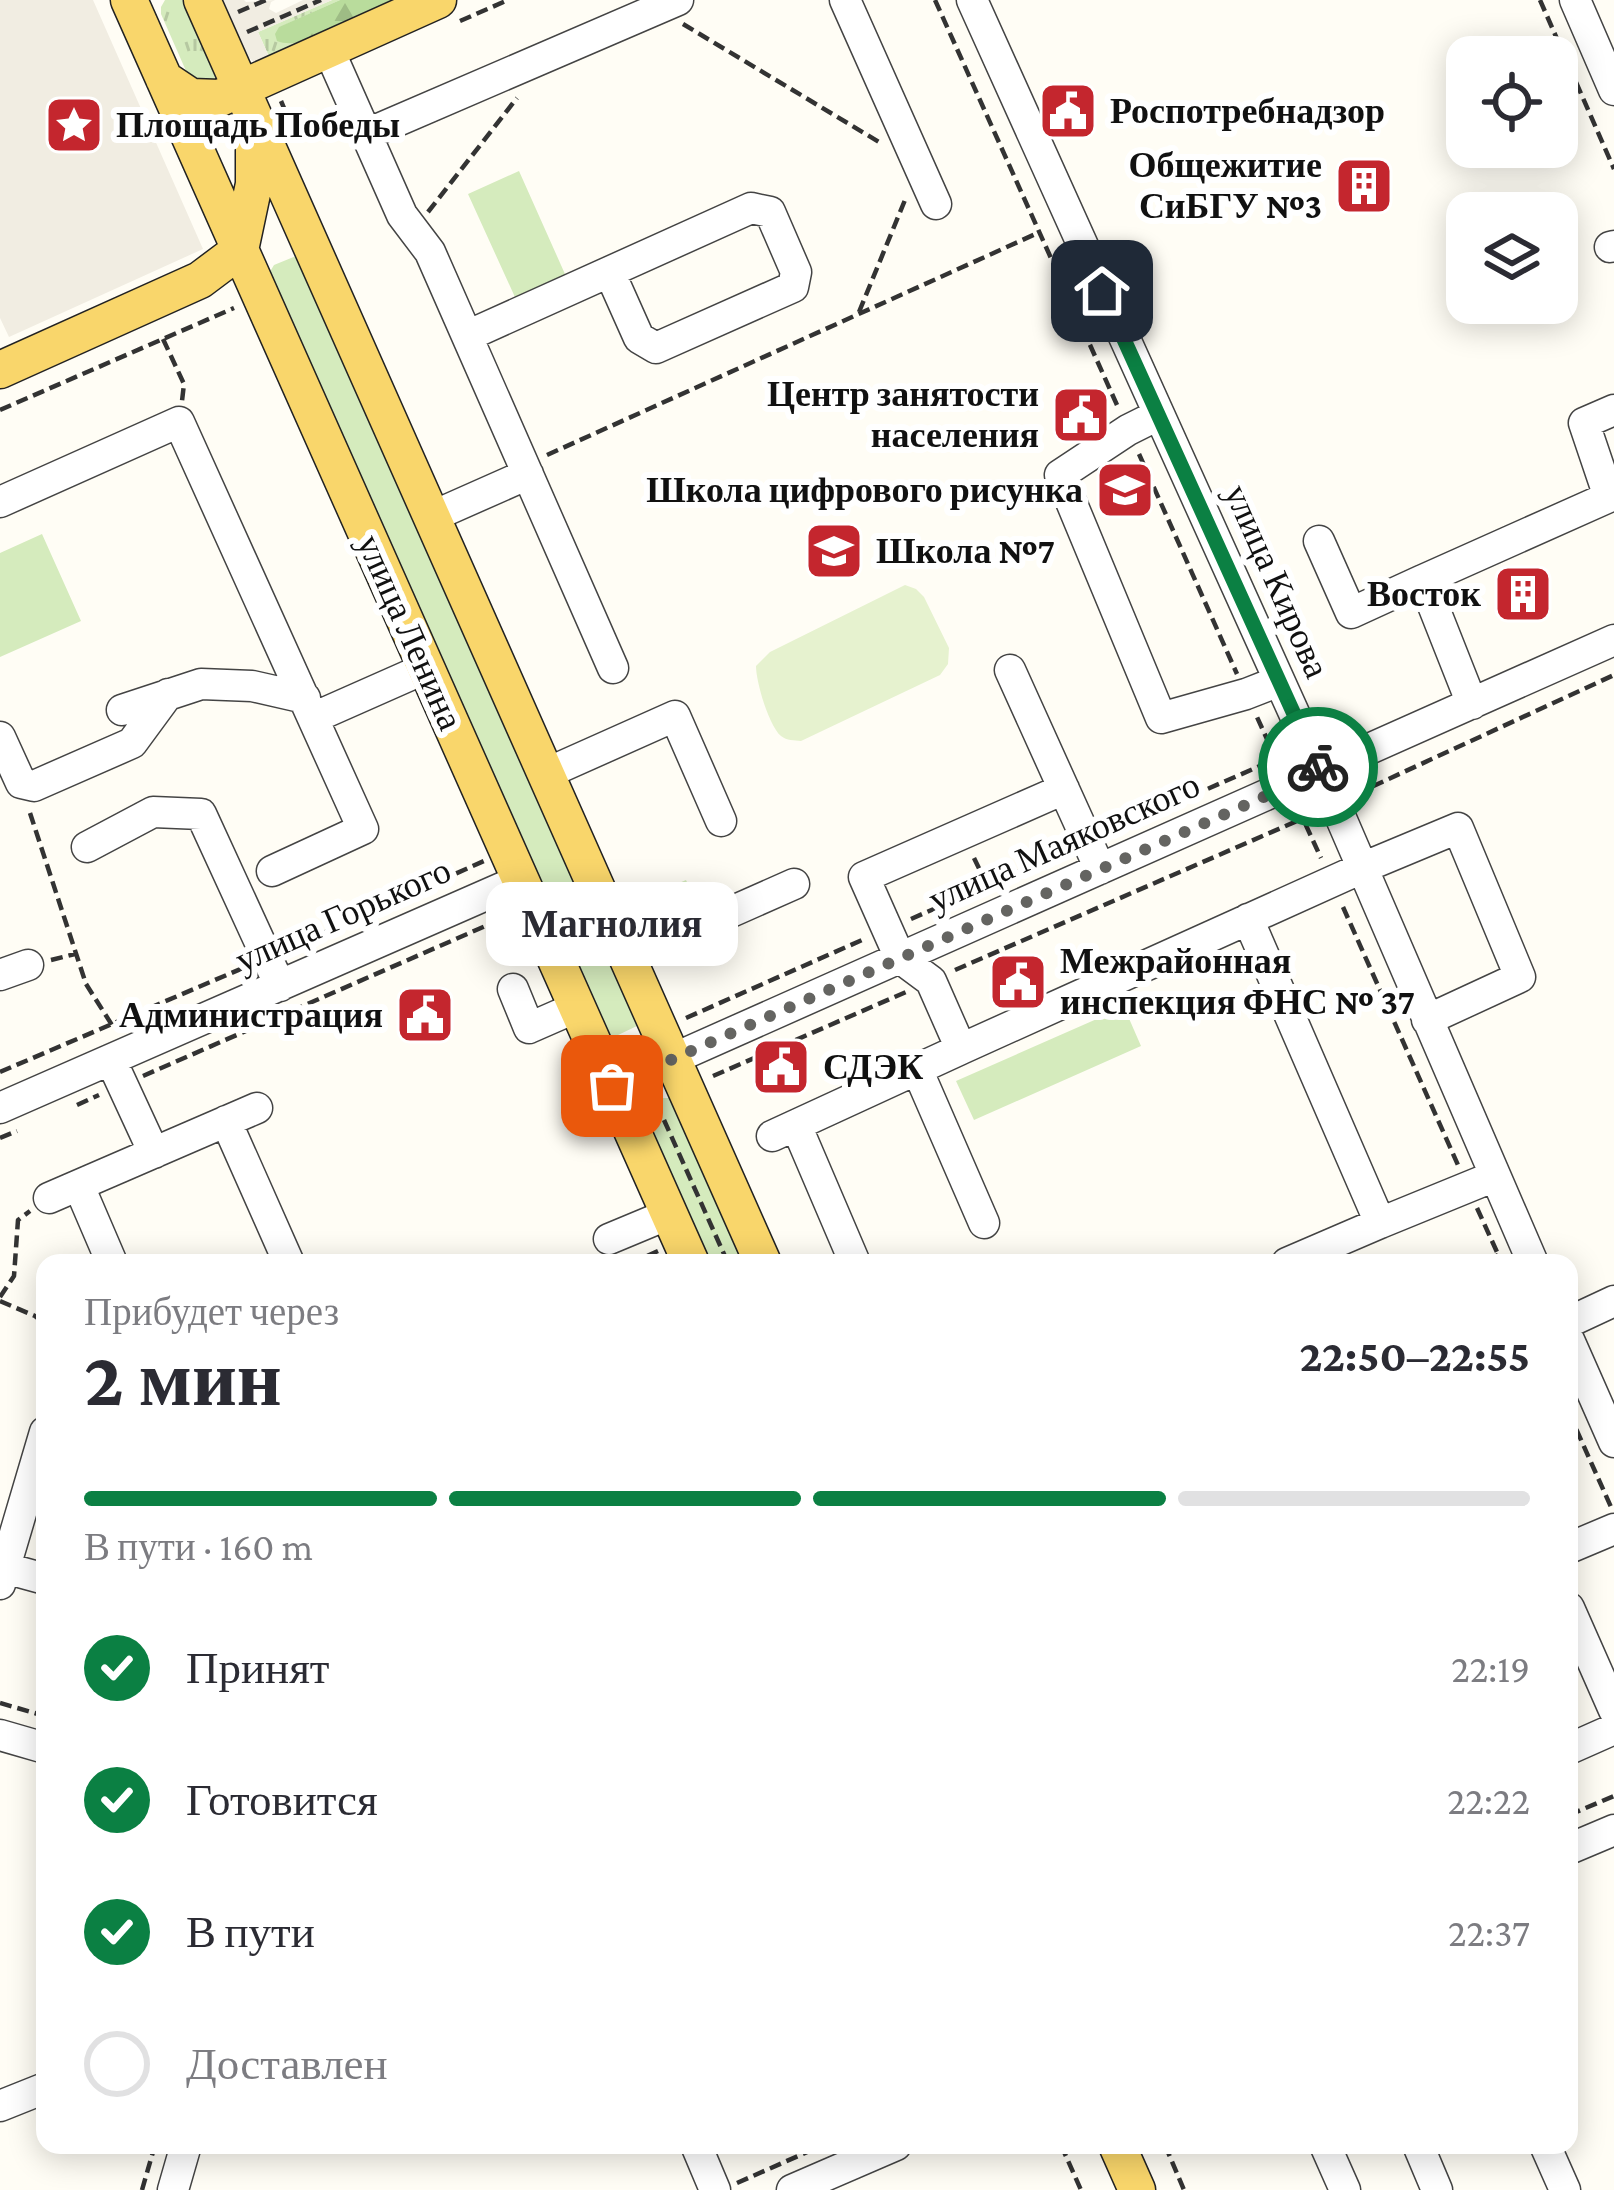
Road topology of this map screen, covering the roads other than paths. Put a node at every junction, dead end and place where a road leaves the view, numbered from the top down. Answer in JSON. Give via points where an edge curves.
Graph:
{"nodes":[{"id":1,"x":202,"y":0,"type":"edge"},
{"id":2,"x":845,"y":0,"type":"edge"},
{"id":3,"x":972,"y":0,"type":"edge"},
{"id":4,"x":1574,"y":0,"type":"edge"},
{"id":5,"x":668,"y":4,"type":"edge"},
{"id":6,"x":141,"y":10,"type":"edge"},
{"id":7,"x":441,"y":14,"type":"edge"},
{"id":8,"x":328,"y":48,"type":"junction"},
{"id":9,"x":164,"y":79,"type":"junction"},
{"id":10,"x":241,"y":88,"type":"junction"},
{"id":11,"x":1614,"y":90,"type":"edge"},
{"id":12,"x":367,"y":134,"type":"junction"},
{"id":13,"x":936,"y":204,"type":"dead end"},
{"id":14,"x":308,"y":238,"type":"junction"},
{"id":15,"x":249,"y":271,"type":"junction"},
{"id":16,"x":610,"y":273,"type":"junction"},
{"id":17,"x":467,"y":337,"type":"junction"},
{"id":18,"x":0,"y":370,"type":"edge"},
{"id":19,"x":1614,"y":410,"type":"edge"},
{"id":20,"x":1158,"y":415,"type":"junction"},
{"id":21,"x":102,"y":456,"type":"junction"},
{"id":22,"x":526,"y":469,"type":"junction"},
{"id":23,"x":201,"y":470,"type":"junction"},
{"id":24,"x":0,"y":502,"type":"edge"},
{"id":25,"x":431,"y":517,"type":"junction"},
{"id":26,"x":1319,"y":541,"type":"dead end"},
{"id":27,"x":1423,"y":580,"type":"junction"},
{"id":28,"x":1614,"y":640,"type":"edge"},
{"id":29,"x":426,"y":668,"type":"junction"},
{"id":30,"x":613,"y":668,"type":"dead end"},
{"id":31,"x":1010,"y":670,"type":"dead end"},
{"id":32,"x":1279,"y":681,"type":"junction"},
{"id":33,"x":168,"y":694,"type":"junction"},
{"id":34,"x":1472,"y":704,"type":"junction"},
{"id":35,"x":309,"y":708,"type":"junction"},
{"id":36,"x":122,"y":710,"type":"dead end"},
{"id":37,"x":0,"y":736,"type":"edge"},
{"id":38,"x":1320,"y":772,"type":"junction"},
{"id":39,"x":545,"y":774,"type":"junction"},
{"id":40,"x":1064,"y":788,"type":"junction"},
{"id":41,"x":721,"y":821,"type":"dead end"},
{"id":42,"x":87,"y":847,"type":"dead end"},
{"id":43,"x":1093,"y":855,"type":"junction"},
{"id":44,"x":1362,"y":868,"type":"junction"},
{"id":45,"x":272,"y":871,"type":"dead end"},
{"id":46,"x":515,"y":881,"type":"junction"},
{"id":47,"x":794,"y":884,"type":"dead end"},
{"id":48,"x":1248,"y":920,"type":"junction"},
{"id":49,"x":894,"y":944,"type":"junction"},
{"id":50,"x":627,"y":958,"type":"junction"},
{"id":51,"x":274,"y":972,"type":"junction"},
{"id":52,"x":512,"y":989,"type":"dead end"},
{"id":53,"x":577,"y":1007,"type":"junction"},
{"id":54,"x":1427,"y":1020,"type":"junction"},
{"id":55,"x":961,"y":1049,"type":"junction"},
{"id":56,"x":672,"y":1059,"type":"junction"},
{"id":57,"x":917,"y":1069,"type":"junction"},
{"id":58,"x":117,"y":1072,"type":"junction"},
{"id":59,"x":612,"y":1086,"type":"junction"},
{"id":60,"x":257,"y":1108,"type":"dead end"},
{"id":61,"x":675,"y":1110,"type":"junction"},
{"id":62,"x":10,"y":1119,"type":"edge"},
{"id":63,"x":226,"y":1121,"type":"junction"},
{"id":64,"x":154,"y":1153,"type":"junction"},
{"id":65,"x":1481,"y":1181,"type":"junction"},
{"id":66,"x":79,"y":1186,"type":"junction"},
{"id":67,"x":49,"y":1198,"type":"road end"},
{"id":68,"x":669,"y":1214,"type":"junction"},
{"id":69,"x":984,"y":1223,"type":"dead end"},
{"id":70,"x":1380,"y":1223,"type":"junction"},
{"id":71,"x":609,"y":1239,"type":"dead end"},
{"id":72,"x":108,"y":1254,"type":"edge"},
{"id":73,"x":285,"y":1254,"type":"edge"},
{"id":74,"x":687,"y":1254,"type":"edge"},
{"id":75,"x":758,"y":1254,"type":"edge"},
{"id":76,"x":849,"y":1254,"type":"edge"},
{"id":77,"x":1308,"y":1254,"type":"edge"},
{"id":78,"x":1527,"y":1254,"type":"edge"},
{"id":79,"x":1614,"y":1301,"type":"edge"},
{"id":80,"x":1578,"y":1318,"type":"edge"},
{"id":81,"x":1578,"y":1360,"type":"edge"},
{"id":82,"x":1614,"y":1442,"type":"edge"},
{"id":83,"x":36,"y":1462,"type":"edge"},
{"id":84,"x":1614,"y":1529,"type":"edge"},
{"id":85,"x":1578,"y":1545,"type":"edge"},
{"id":86,"x":2,"y":1576,"type":"edge"},
{"id":87,"x":36,"y":1578,"type":"edge"},
{"id":88,"x":1578,"y":1628,"type":"edge"},
{"id":89,"x":1614,"y":1710,"type":"edge"},
{"id":90,"x":1614,"y":1729,"type":"edge"},
{"id":91,"x":0,"y":1735,"type":"edge"},
{"id":92,"x":36,"y":1745,"type":"edge"},
{"id":93,"x":1578,"y":1745,"type":"edge"},
{"id":94,"x":1614,"y":1830,"type":"edge"},
{"id":95,"x":1578,"y":1845,"type":"edge"},
{"id":96,"x":36,"y":2092,"type":"edge"},
{"id":97,"x":0,"y":2106,"type":"edge"},
{"id":98,"x":183,"y":2154,"type":"edge"},
{"id":99,"x":700,"y":2154,"type":"edge"},
{"id":100,"x":874,"y":2154,"type":"edge"},
{"id":101,"x":1121,"y":2154,"type":"edge"},
{"id":102,"x":1329,"y":2154,"type":"edge"},
{"id":103,"x":1422,"y":2154,"type":"edge"},
{"id":104,"x":1549,"y":2154,"type":"edge"},
{"id":105,"x":839,"y":2168,"type":"edge"},
{"id":106,"x":172,"y":2190,"type":"edge"},
{"id":107,"x":718,"y":2190,"type":"edge"},
{"id":108,"x":792,"y":2190,"type":"edge"},
{"id":109,"x":1137,"y":2190,"type":"edge"},
{"id":110,"x":1346,"y":2190,"type":"edge"},
{"id":111,"x":1437,"y":2190,"type":"edge"},
{"id":112,"x":1565,"y":2190,"type":"edge"}],
"edges":[{"from":1,"to":10,"type":"main road","name":"улица Ленина"},
{"from":2,"to":13,"type":"street"},
{"from":3,"to":20,"type":"street","name":"улица Кирова"},
{"from":4,"to":11,"type":"street"},
{"from":5,"to":12,"type":"street"},
{"from":6,"to":9,"type":"main road","name":"улица Ленина"},
{"from":7,"to":8,"type":"main road"},
{"from":8,"to":10,"type":"main road"},
{"from":8,"to":12,"type":"street"},
{"from":9,"to":10,"type":"main road","via":[[190,97],[220,98]]},
{"from":9,"to":15,"type":"main road","name":"улица Ленина"},
{"from":10,"to":14,"type":"main road","name":"улица Ленина"},
{"from":10,"to":15,"type":"main road","via":[[255,136]]},
{"from":12,"to":17,"type":"street"},
{"from":14,"to":15,"type":"main road","via":[[260,243]]},
{"from":14,"to":25,"type":"main road","name":"улица Ленина"},
{"from":15,"to":18,"type":"main road","via":[[200,280]]},
{"from":15,"to":29,"type":"main road","name":"улица Ленина"},
{"from":16,"to":16,"type":"street","via":[[751,208],[770,212],[796,272],[794,287],[656,348],[639,338]]},
{"from":16,"to":17,"type":"street"},
{"from":17,"to":22,"type":"street"},
{"from":19,"to":27,"type":"street","via":[[1584,423],[1609,496]]},
{"from":20,"to":32,"type":"street","name":"улица Кирова"},
{"from":20,"to":32,"type":"street","via":[[1060,475],[1161,718]]},
{"from":21,"to":23,"type":"street","via":[[159,452]]},
{"from":21,"to":23,"type":"street","via":[[179,422]]},
{"from":21,"to":24,"type":"street"},
{"from":22,"to":25,"type":"street"},
{"from":22,"to":30,"type":"street"},
{"from":23,"to":35,"type":"street"},
{"from":25,"to":39,"type":"main road","name":"улица Ленина"},
{"from":26,"to":27,"type":"street","via":[[1351,613]]},
{"from":27,"to":34,"type":"street"},
{"from":28,"to":34,"type":"street","name":"улица Маяковского"},
{"from":29,"to":35,"type":"street"},
{"from":29,"to":46,"type":"main road","name":"улица Ленина"},
{"from":31,"to":40,"type":"street"},
{"from":32,"to":38,"type":"street","name":"улица Кирова"},
{"from":33,"to":35,"type":"street","via":[[202,683],[252,686]]},
{"from":33,"to":36,"type":"street"},
{"from":33,"to":37,"type":"street","via":[[132,743],[34,786],[21,784]]},
{"from":34,"to":38,"type":"street","name":"улица Маяковского"},
{"from":35,"to":45,"type":"street","via":[[363,829]]},
{"from":38,"to":43,"type":"street","name":"улица Маяковского"},
{"from":38,"to":44,"type":"street","name":"улица Кирова"},
{"from":39,"to":41,"type":"street","via":[[675,716]]},
{"from":39,"to":50,"type":"main road","name":"улица Ленина"},
{"from":40,"to":43,"type":"street"},
{"from":40,"to":49,"type":"street","via":[[864,877]]},
{"from":42,"to":51,"type":"street","via":[[153,812],[201,814]]},
{"from":43,"to":49,"type":"street","name":"улица Маяковского"},
{"from":44,"to":48,"type":"street"},
{"from":44,"to":54,"type":"street","name":"улица Кирова"},
{"from":44,"to":54,"type":"street","via":[[1458,828],[1520,977]]},
{"from":46,"to":51,"type":"street","name":"улица Горького"},
{"from":46,"to":53,"type":"main road","name":"улица Ленина"},
{"from":47,"to":50,"type":"street"},
{"from":48,"to":55,"type":"street"},
{"from":48,"to":70,"type":"street"},
{"from":49,"to":55,"type":"street","via":[[931,981]]},
{"from":49,"to":56,"type":"street","name":"улица Маяковского"},
{"from":50,"to":56,"type":"main road","name":"улица Ленина"},
{"from":51,"to":58,"type":"street","name":"улица Горького"},
{"from":52,"to":53,"type":"street","via":[[530,1028]]},
{"from":53,"to":59,"type":"main road","name":"улица Ленина"},
{"from":54,"to":65,"type":"street","name":"улица Кирова"},
{"from":55,"to":57,"type":"street"},
{"from":56,"to":59,"type":"street","name":"улица Маяковского"},
{"from":56,"to":61,"type":"main road","name":"улица Ленина"},
{"from":57,"to":69,"type":"street"},
{"from":57,"to":76,"type":"street","via":[[784,1130]]},
{"from":58,"to":62,"type":"street","name":"улица Горького"},
{"from":58,"to":64,"type":"street"},
{"from":59,"to":61,"type":"main road","name":"улица Ленина"},
{"from":60,"to":63,"type":"street"},
{"from":61,"to":68,"type":"main road","name":"улица Ленина"},
{"from":61,"to":75,"type":"main road","name":"улица Ленина"},
{"from":63,"to":64,"type":"street"},
{"from":63,"to":73,"type":"street"},
{"from":64,"to":66,"type":"street"},
{"from":65,"to":70,"type":"street"},
{"from":65,"to":78,"type":"street","name":"улица Кирова"},
{"from":66,"to":67,"type":"street"},
{"from":66,"to":72,"type":"street"},
{"from":68,"to":71,"type":"street"},
{"from":68,"to":74,"type":"main road","name":"улица Ленина"},
{"from":70,"to":77,"type":"street"},
{"from":79,"to":80,"type":"street"},
{"from":81,"to":82,"type":"street"},
{"from":83,"to":86,"type":"street"},
{"from":84,"to":85,"type":"street"},
{"from":86,"to":87,"type":"street"},
{"from":88,"to":89,"type":"street"},
{"from":90,"to":93,"type":"street"},
{"from":91,"to":92,"type":"street"},
{"from":94,"to":95,"type":"street"},
{"from":96,"to":97,"type":"street"},
{"from":98,"to":106,"type":"street"},
{"from":99,"to":107,"type":"street"},
{"from":100,"to":105,"type":"street"},
{"from":101,"to":109,"type":"main road"},
{"from":102,"to":110,"type":"street"},
{"from":103,"to":111,"type":"street"},
{"from":104,"to":112,"type":"street"},
{"from":105,"to":108,"type":"street"}]}
